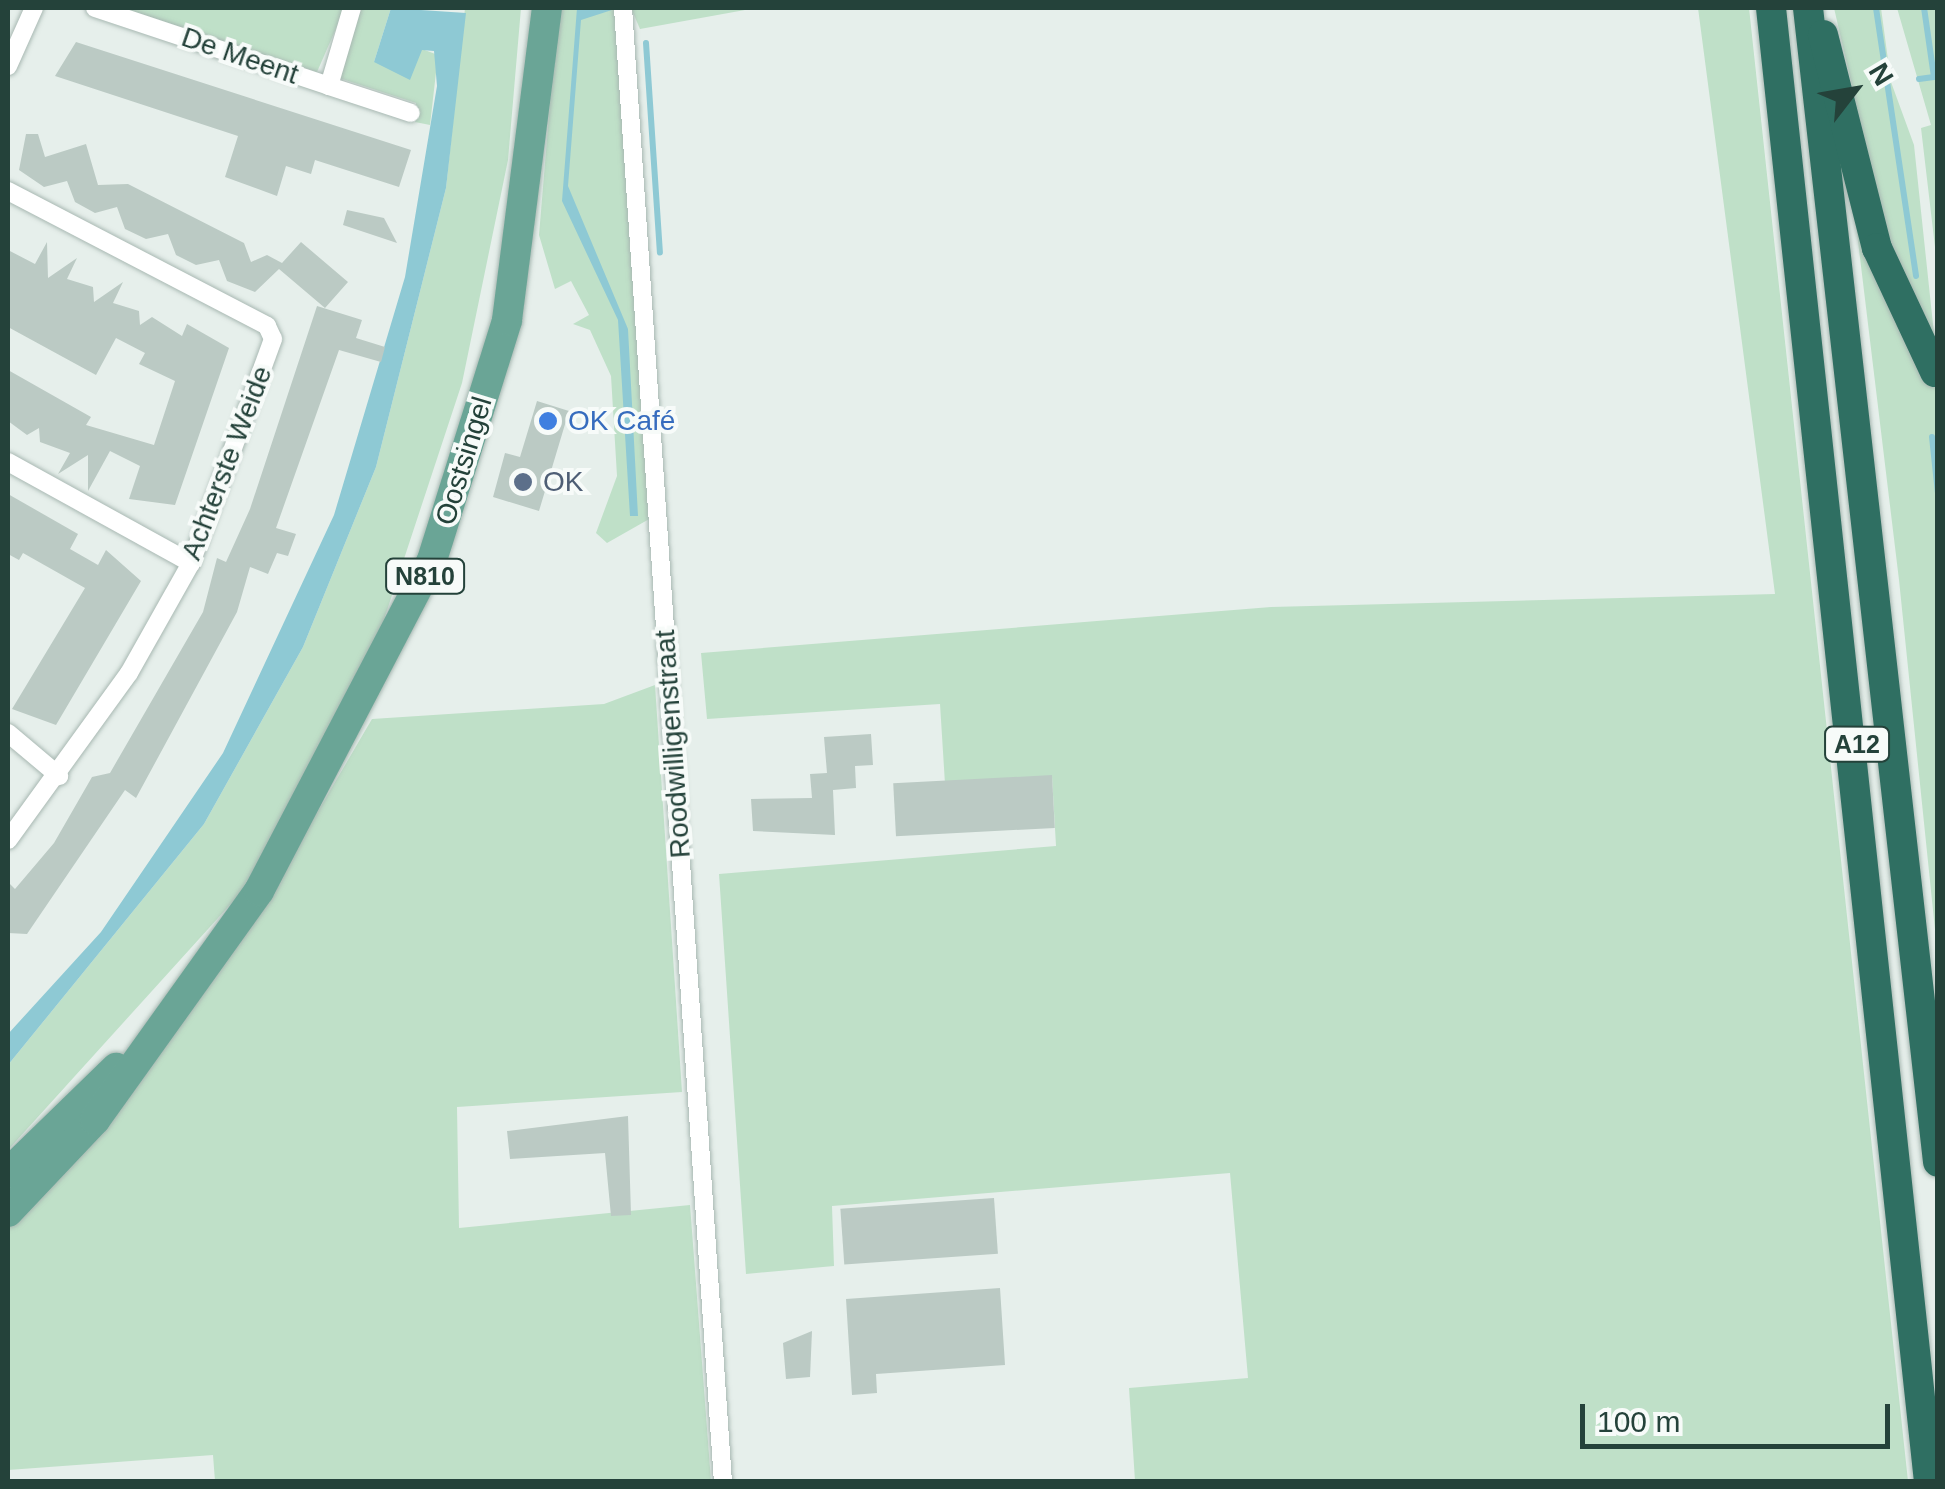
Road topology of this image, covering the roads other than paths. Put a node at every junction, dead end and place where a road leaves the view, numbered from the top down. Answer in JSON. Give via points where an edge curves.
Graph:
{"nodes":[{"id":1,"x":34,"y":8,"type":"edge"},
{"id":2,"x":95,"y":8,"type":"edge"},
{"id":3,"x":352,"y":8,"type":"edge"},
{"id":4,"x":547,"y":8,"type":"edge"},
{"id":5,"x":623,"y":8,"type":"edge"},
{"id":6,"x":1771,"y":8,"type":"edge"},
{"id":7,"x":1810,"y":8,"type":"edge"},
{"id":8,"x":8,"y":66,"type":"edge"},
{"id":9,"x":329,"y":86,"type":"junction"},
{"id":10,"x":412,"y":113,"type":"dead end"},
{"id":11,"x":8,"y":192,"type":"edge"},
{"id":12,"x":1935,"y":372,"type":"dead end"},
{"id":13,"x":8,"y":462,"type":"edge"},
{"id":14,"x":191,"y":563,"type":"junction"},
{"id":15,"x":8,"y":732,"type":"edge"},
{"id":16,"x":59,"y":776,"type":"junction"},
{"id":17,"x":8,"y":840,"type":"edge"},
{"id":18,"x":163,"y":1026,"type":"junction"},
{"id":19,"x":1938,"y":1162,"type":"edge"},
{"id":20,"x":8,"y":1173,"type":"edge"},
{"id":21,"x":8,"y":1212,"type":"edge"},
{"id":22,"x":723,"y":1482,"type":"edge"},
{"id":23,"x":1930,"y":1482,"type":"edge"}],
"edges":[{"from":1,"to":8,"type":"street"},
{"from":2,"to":9,"type":"street","name":"De Meent"},
{"from":3,"to":9,"type":"street","name":"De Meent"},
{"from":4,"to":18,"type":"main road","name":"Oostsingel","number":"N810","via":[[507,320],[432,560],[313,800]]},
{"from":5,"to":22,"type":"street","name":"Roodwilligenstraat"},
{"from":6,"to":23,"type":"highway","number":"A12"},
{"from":7,"to":12,"type":"highway","number":"A12","via":[[1877,248]]},
{"from":7,"to":19,"type":"highway","number":"A12"},
{"from":9,"to":10,"type":"street","name":"De Meent"},
{"from":11,"to":14,"type":"street","name":"Achterste Weide","via":[[268,326],[273,339]]},
{"from":13,"to":14,"type":"street"},
{"from":14,"to":16,"type":"street","name":"Achterste Weide"},
{"from":15,"to":16,"type":"street"},
{"from":16,"to":17,"type":"street","name":"Achterste Weide"},
{"from":18,"to":20,"type":"main road","name":"Oostsingel","number":"N810"},
{"from":18,"to":21,"type":"main road","name":"Oostsingel","number":"N810","via":[[95,1120]]}]}
